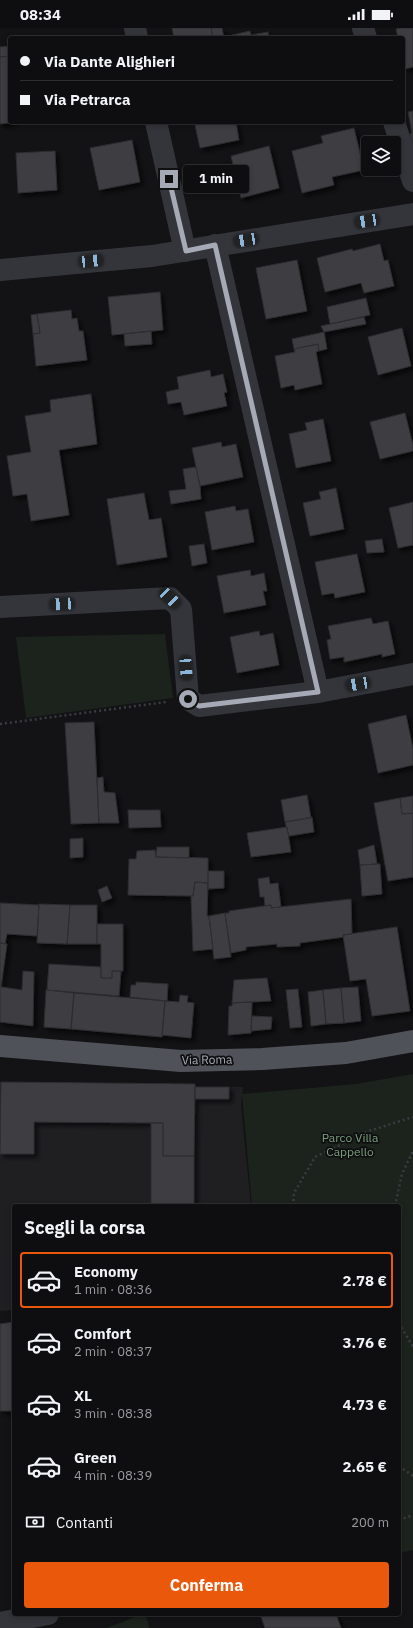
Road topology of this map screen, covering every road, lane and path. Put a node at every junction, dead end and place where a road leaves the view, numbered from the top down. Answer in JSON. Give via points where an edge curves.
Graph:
{"nodes":[{"id":1,"x":156,"y":124,"type":"edge"},
{"id":2,"x":395,"y":124,"type":"edge"},
{"id":3,"x":413,"y":181,"type":"edge"},
{"id":4,"x":413,"y":214,"type":"edge"},
{"id":5,"x":215,"y":245,"type":"junction"},
{"id":6,"x":186,"y":251,"type":"junction"},
{"id":7,"x":0,"y":270,"type":"edge"},
{"id":8,"x":0,"y":607,"type":"edge"},
{"id":9,"x":413,"y":674,"type":"edge"},
{"id":10,"x":318,"y":692,"type":"junction"},
{"id":11,"x":188,"y":699,"type":"junction"},
{"id":12,"x":0,"y":724,"type":"edge"},
{"id":13,"x":413,"y":1041,"type":"edge"},
{"id":14,"x":0,"y":1046,"type":"edge"},
{"id":15,"x":413,"y":1117,"type":"edge"},
{"id":16,"x":413,"y":1151,"type":"edge"},
{"id":17,"x":293,"y":1204,"type":"edge"},
{"id":18,"x":395,"y":1204,"type":"edge"},
{"id":19,"x":401,"y":1326,"type":"edge"},
{"id":20,"x":413,"y":1347,"type":"edge"},
{"id":21,"x":401,"y":1467,"type":"edge"},
{"id":22,"x":413,"y":1476,"type":"edge"},
{"id":23,"x":413,"y":1515,"type":"edge"},
{"id":24,"x":401,"y":1519,"type":"edge"},
{"id":25,"x":37,"y":1616,"type":"edge"},
{"id":26,"x":0,"y":1623,"type":"edge"}],
"edges":[{"from":1,"to":6,"type":"street"},
{"from":2,"to":3,"type":"street"},
{"from":4,"to":5,"type":"street"},
{"from":5,"to":6,"type":"street"},
{"from":5,"to":10,"type":"street"},
{"from":6,"to":7,"type":"street"},
{"from":8,"to":11,"type":"street","via":[[170,598],[181,608]]},
{"from":9,"to":10,"type":"street"},
{"from":10,"to":11,"type":"street","via":[[199,706]]},
{"from":11,"to":12,"type":"path"},
{"from":13,"to":14,"type":"main road","name":"Via Roma","via":[[346,1053],[182,1061]]},
{"from":15,"to":17,"type":"path","via":[[369,1131],[315,1158],[294,1194]]},
{"from":16,"to":18,"type":"path","via":[[402,1174]]},
{"from":19,"to":20,"type":"path"},
{"from":21,"to":22,"type":"path"},
{"from":23,"to":24,"type":"path"},
{"from":25,"to":26,"type":"street"}]}
